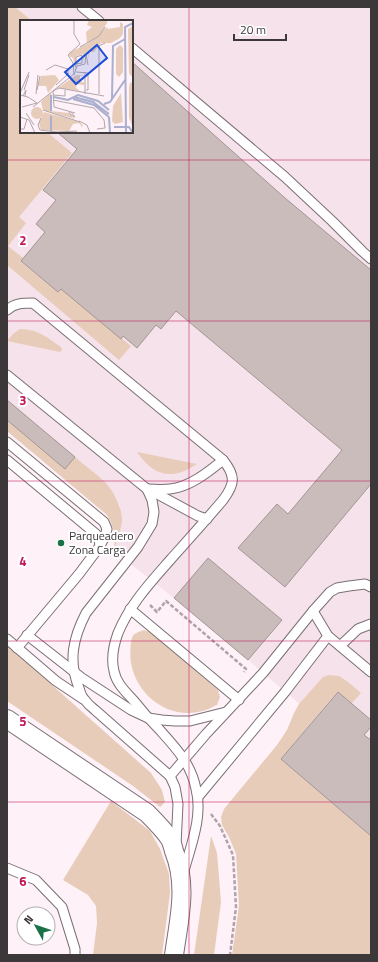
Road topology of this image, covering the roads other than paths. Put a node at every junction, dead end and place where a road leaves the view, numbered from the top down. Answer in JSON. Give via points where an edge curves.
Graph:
{"nodes":[{"id":1,"x":82,"y":7,"type":"edge"},
{"id":2,"x":98,"y":20,"type":"edge"},
{"id":3,"x":133,"y":49,"type":"edge"},
{"id":4,"x":371,"y":259,"type":"edge"},
{"id":5,"x":7,"y":310,"type":"edge"},
{"id":6,"x":7,"y":375,"type":"edge"},
{"id":7,"x":7,"y":442,"type":"edge"},
{"id":8,"x":7,"y":460,"type":"edge"},
{"id":9,"x":223,"y":460,"type":"junction"},
{"id":10,"x":147,"y":489,"type":"junction"},
{"id":11,"x":207,"y":519,"type":"junction"},
{"id":12,"x":100,"y":546,"type":"junction"},
{"id":13,"x":371,"y":587,"type":"edge"},
{"id":14,"x":130,"y":608,"type":"junction"},
{"id":15,"x":313,"y":611,"type":"junction"},
{"id":16,"x":371,"y":624,"type":"edge"},
{"id":17,"x":27,"y":635,"type":"junction"},
{"id":18,"x":328,"y":636,"type":"junction"},
{"id":19,"x":7,"y":639,"type":"edge"},
{"id":20,"x":340,"y":646,"type":"junction"},
{"id":21,"x":17,"y":648,"type":"junction"},
{"id":22,"x":74,"y":672,"type":"junction"},
{"id":23,"x":371,"y":672,"type":"edge"},
{"id":24,"x":83,"y":698,"type":"junction"},
{"id":25,"x":239,"y":700,"type":"junction"},
{"id":26,"x":226,"y":712,"type":"junction"},
{"id":27,"x":148,"y":718,"type":"junction"},
{"id":28,"x":7,"y":719,"type":"edge"},
{"id":29,"x":184,"y":760,"type":"junction"},
{"id":30,"x":170,"y":776,"type":"junction"},
{"id":31,"x":198,"y":796,"type":"junction"},
{"id":32,"x":175,"y":853,"type":"junction"},
{"id":33,"x":7,"y":868,"type":"edge"},
{"id":34,"x":182,"y":878,"type":"junction"},
{"id":35,"x":75,"y":955,"type":"edge"},
{"id":36,"x":174,"y":955,"type":"edge"}],
"edges":[{"from":1,"to":2,"type":"lane"},
{"from":3,"to":4,"type":"lane","via":[[286,176]]},
{"from":5,"to":9,"type":"lane","via":[[21,303],[32,303]]},
{"from":6,"to":10,"type":"lane"},
{"from":7,"to":12,"type":"lane","via":[[104,522],[107,529]]},
{"from":8,"to":12,"type":"lane","via":[[96,534]]},
{"from":9,"to":10,"type":"lane","via":[[188,484],[172,489]]},
{"from":9,"to":11,"type":"lane","via":[[232,476],[232,484],[229,492]]},
{"from":10,"to":11,"type":"lane"},
{"from":10,"to":22,"type":"lane","via":[[154,512],[152,524],[138,547],[86,613],[73,649]]},
{"from":11,"to":14,"type":"lane"},
{"from":12,"to":17,"type":"lane"},
{"from":13,"to":15,"type":"lane","via":[[365,584],[337,588]]},
{"from":14,"to":25,"type":"lane"},
{"from":14,"to":27,"type":"lane","via":[[117,634],[112,659],[114,672],[119,684]]},
{"from":15,"to":18,"type":"lane"},
{"from":15,"to":25,"type":"lane"},
{"from":16,"to":20,"type":"lane","via":[[358,629]]},
{"from":17,"to":21,"type":"lane"},
{"from":17,"to":22,"type":"lane"},
{"from":18,"to":20,"type":"lane"},
{"from":18,"to":31,"type":"lane"},
{"from":19,"to":21,"type":"lane"},
{"from":20,"to":23,"type":"lane"},
{"from":21,"to":24,"type":"lane","via":[[56,681]]},
{"from":22,"to":24,"type":"lane"},
{"from":22,"to":27,"type":"lane","via":[[131,710]]},
{"from":24,"to":30,"type":"lane"},
{"from":25,"to":26,"type":"lane"},
{"from":26,"to":27,"type":"lane","via":[[190,721]]},
{"from":26,"to":29,"type":"lane"},
{"from":27,"to":29,"type":"lane"},
{"from":28,"to":32,"type":"street","via":[[147,814],[170,839]]},
{"from":29,"to":30,"type":"lane"},
{"from":29,"to":31,"type":"lane"},
{"from":30,"to":32,"type":"lane","via":[[178,804]]},
{"from":31,"to":34,"type":"lane","via":[[198,821]]},
{"from":32,"to":34,"type":"street"},
{"from":33,"to":35,"type":"lane","via":[[36,880],[62,907]]},
{"from":34,"to":36,"type":"street"}]}
